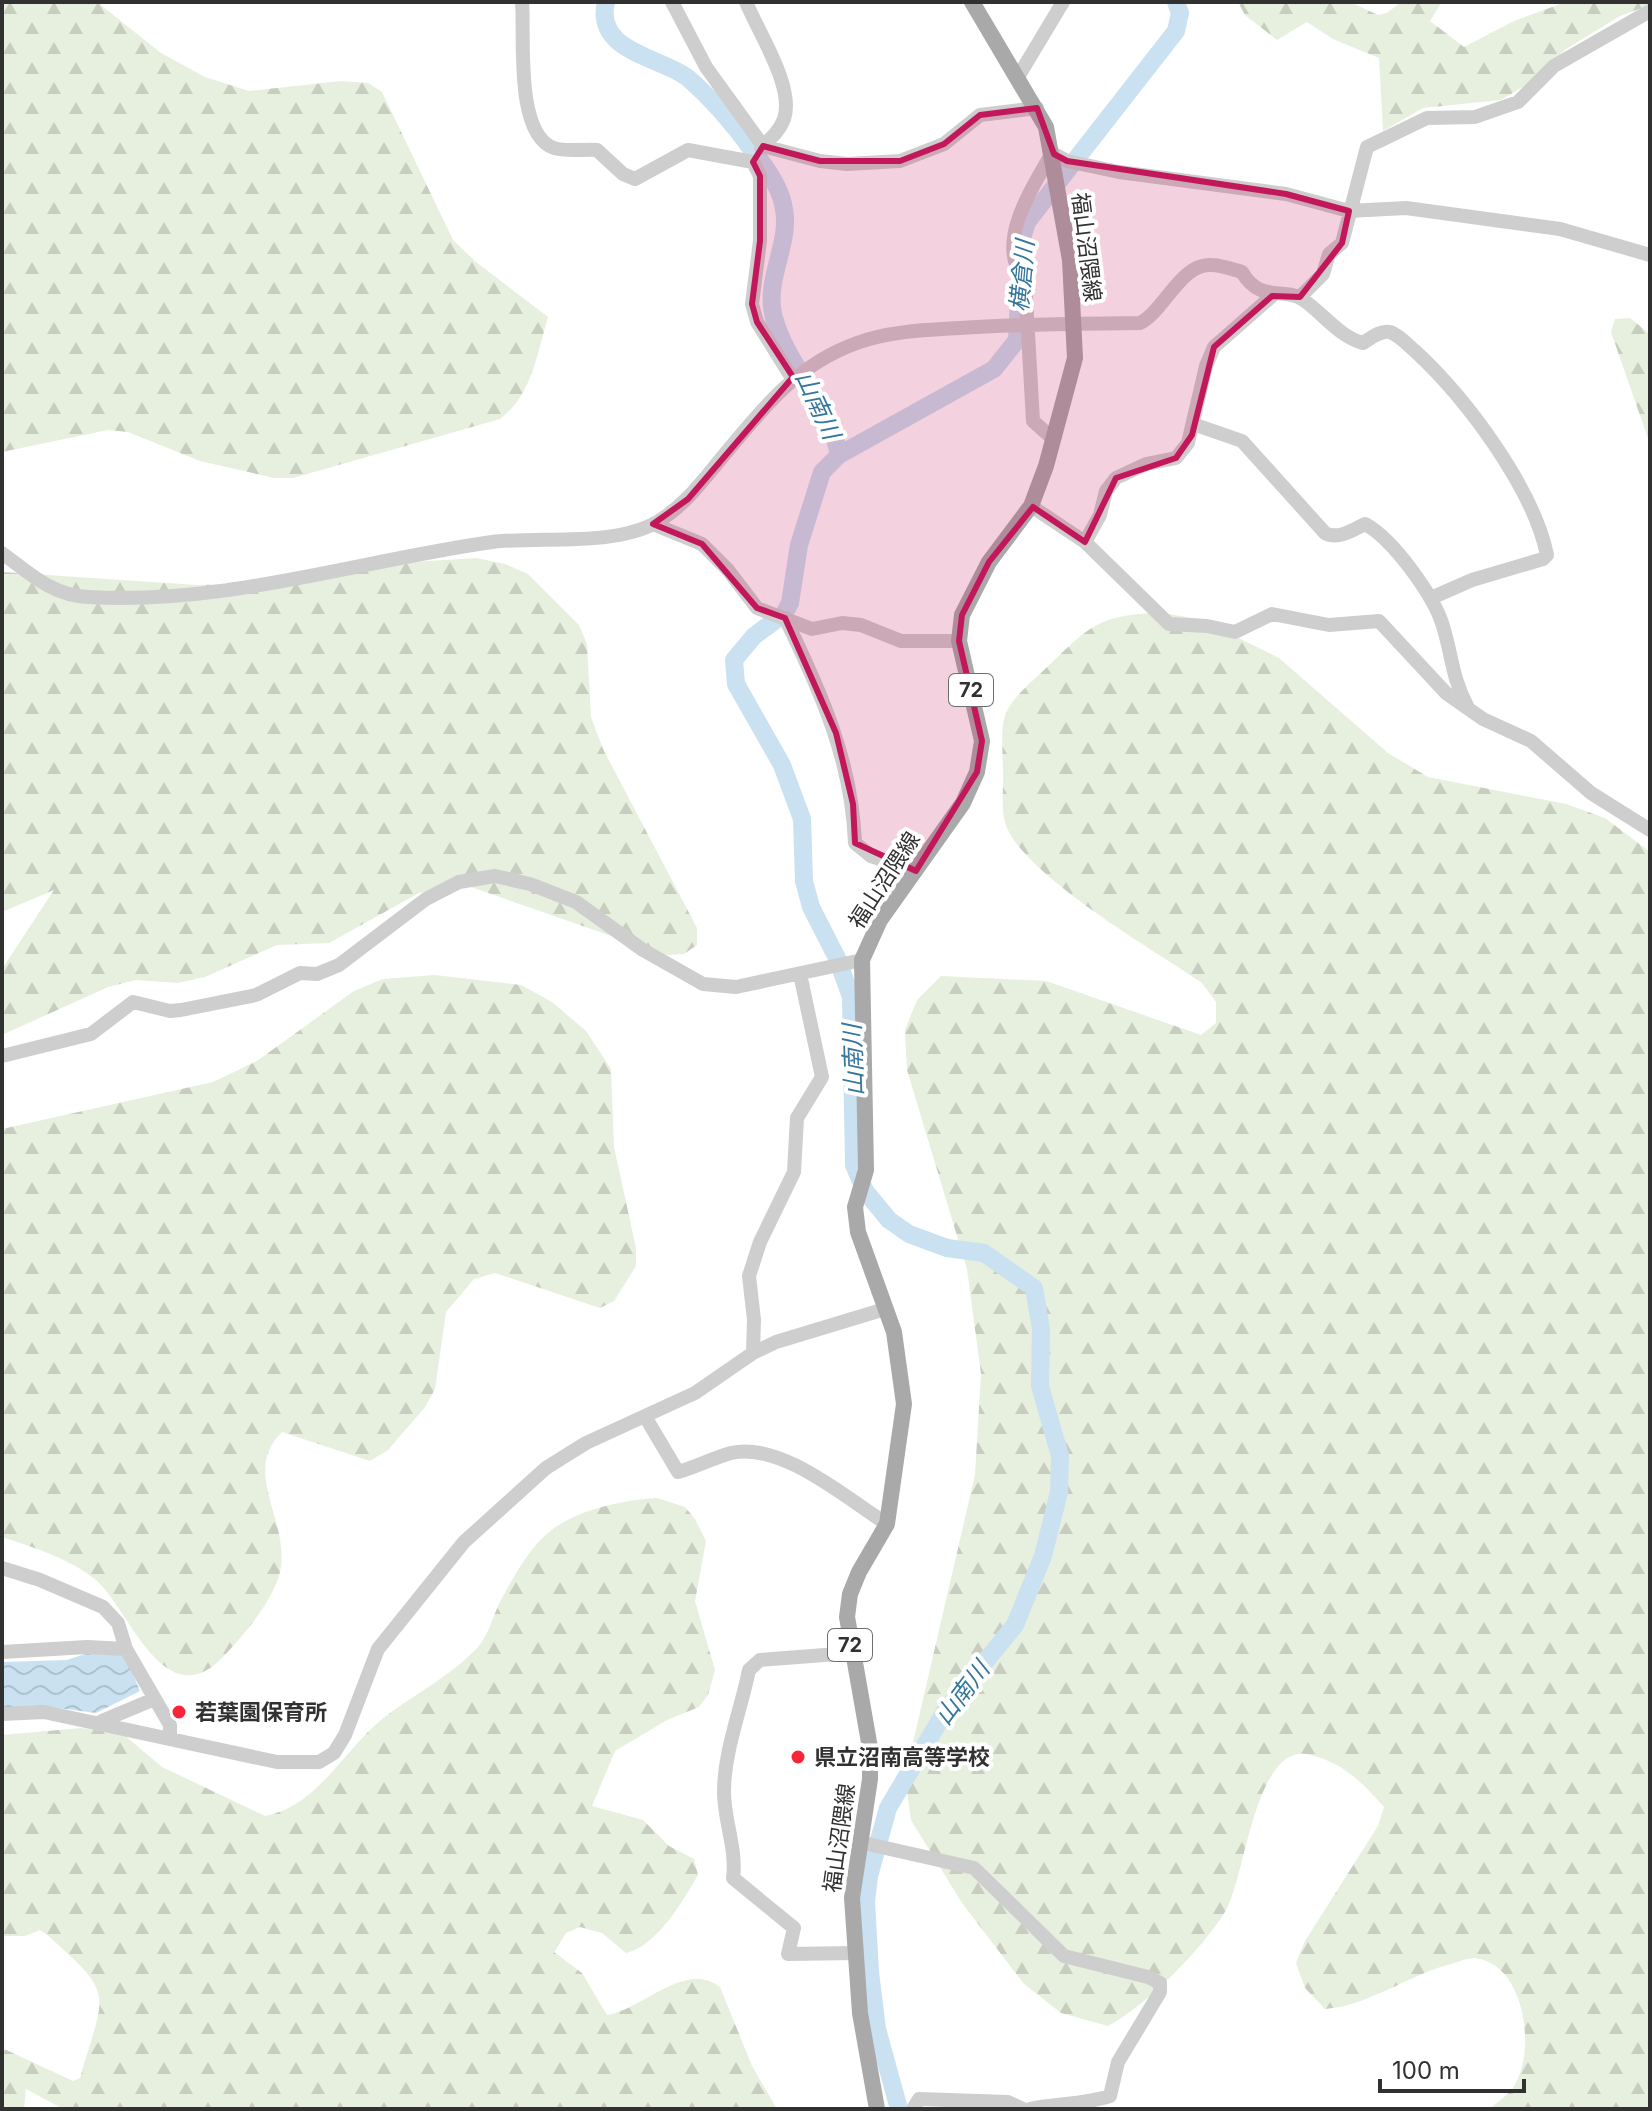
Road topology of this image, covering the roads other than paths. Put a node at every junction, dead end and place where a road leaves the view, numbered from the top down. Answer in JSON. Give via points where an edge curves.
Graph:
{"nodes":[{"id":1,"x":522,"y":2,"type":"edge"},
{"id":2,"x":672,"y":2,"type":"edge"},
{"id":3,"x":746,"y":2,"type":"edge"},
{"id":4,"x":972,"y":2,"type":"edge"},
{"id":5,"x":1063,"y":2,"type":"edge"},
{"id":6,"x":1650,"y":11,"type":"edge"},
{"id":7,"x":1018,"y":77,"type":"junction"},
{"id":8,"x":1037,"y":108,"type":"junction"},
{"id":9,"x":763,"y":146,"type":"junction"},
{"id":10,"x":1063,"y":161,"type":"junction"},
{"id":11,"x":753,"y":162,"type":"junction"},
{"id":12,"x":1349,"y":211,"type":"junction"},
{"id":13,"x":1650,"y":255,"type":"edge"},
{"id":14,"x":1272,"y":296,"type":"junction"},
{"id":15,"x":1300,"y":297,"type":"junction"},
{"id":16,"x":1027,"y":324,"type":"junction"},
{"id":17,"x":1073,"y":324,"type":"junction"},
{"id":18,"x":792,"y":378,"type":"junction"},
{"id":19,"x":1193,"y":424,"type":"junction"},
{"id":20,"x":1052,"y":438,"type":"junction"},
{"id":21,"x":1031,"y":506,"type":"junction"},
{"id":22,"x":653,"y":524,"type":"junction"},
{"id":23,"x":1085,"y":542,"type":"junction"},
{"id":24,"x":2,"y":553,"type":"edge"},
{"id":25,"x":1431,"y":598,"type":"junction"},
{"id":26,"x":785,"y":618,"type":"junction"},
{"id":27,"x":959,"y":641,"type":"junction"},
{"id":28,"x":1470,"y":711,"type":"junction"},
{"id":29,"x":1650,"y":830,"type":"edge"},
{"id":30,"x":916,"y":871,"type":"junction"},
{"id":31,"x":862,"y":960,"type":"junction"},
{"id":32,"x":800,"y":974,"type":"junction"},
{"id":33,"x":2,"y":1056,"type":"edge"},
{"id":34,"x":885,"y":1309,"type":"junction"},
{"id":35,"x":753,"y":1353,"type":"junction"},
{"id":36,"x":646,"y":1418,"type":"junction"},
{"id":37,"x":887,"y":1524,"type":"junction"},
{"id":38,"x":2,"y":1568,"type":"edge"},
{"id":39,"x":126,"y":1649,"type":"junction"},
{"id":40,"x":2,"y":1652,"type":"edge"},
{"id":41,"x":851,"y":1653,"type":"junction"},
{"id":42,"x":152,"y":1700,"type":"junction"},
{"id":43,"x":2,"y":1714,"type":"edge"},
{"id":44,"x":101,"y":1721,"type":"junction"},
{"id":45,"x":170,"y":1738,"type":"junction"},
{"id":46,"x":863,"y":1843,"type":"junction"},
{"id":47,"x":855,"y":1953,"type":"junction"},
{"id":48,"x":877,"y":2109,"type":"edge"},
{"id":49,"x":913,"y":2109,"type":"edge"},
{"id":50,"x":1023,"y":2109,"type":"edge"},
{"id":51,"x":1030,"y":2109,"type":"edge"}],
"edges":[{"from":1,"to":11,"type":"street","via":[[522,77],[539,135],[554,148],[597,150],[635,179],[688,150]]},
{"from":2,"to":9,"type":"street","via":[[706,67]]},
{"from":3,"to":9,"type":"street","via":[[785,95],[785,117]]},
{"from":4,"to":7,"type":"main road","name":"福山沼隈線","number":"72"},
{"from":5,"to":7,"type":"street"},
{"from":6,"to":12,"type":"street","via":[[1554,66],[1518,102],[1475,117],[1427,118],[1367,147]]},
{"from":7,"to":8,"type":"main road","name":"福山沼隈線","number":"72"},
{"from":8,"to":9,"type":"street","via":[[980,115],[944,144],[900,161],[820,161]]},
{"from":8,"to":10,"type":"main road","name":"福山沼隈線","number":"72"},
{"from":9,"to":11,"type":"street"},
{"from":10,"to":12,"type":"street","via":[[1286,194]]},
{"from":10,"to":16,"type":"street","via":[[1019,218],[1012,247],[1014,267],[1025,281]]},
{"from":10,"to":17,"type":"main road","name":"福山沼隈線","number":"72","via":[[1058,196],[1070,260]]},
{"from":11,"to":18,"type":"street","via":[[760,176],[760,258],[752,304],[757,322]]},
{"from":12,"to":13,"type":"street","via":[[1406,208],[1560,229]]},
{"from":12,"to":15,"type":"street","via":[[1342,243],[1329,254],[1323,274]]},
{"from":14,"to":15,"type":"street"},
{"from":14,"to":17,"type":"street","via":[[1242,272],[1209,264],[1191,272],[1140,323]]},
{"from":14,"to":19,"type":"street","via":[[1214,347]]},
{"from":15,"to":25,"type":"street","via":[[1351,340],[1363,343],[1381,332],[1392,333],[1429,364],[1473,414],[1523,495],[1544,541],[1543,559]]},
{"from":16,"to":17,"type":"street"},
{"from":16,"to":18,"type":"street","via":[[917,330],[861,341],[828,354]]},
{"from":16,"to":20,"type":"street","via":[[1033,421]]},
{"from":17,"to":20,"type":"main road","name":"福山沼隈線","number":"72","via":[[1075,358]]},
{"from":18,"to":22,"type":"street","via":[[688,499]]},
{"from":19,"to":23,"type":"street","via":[[1188,443],[1176,458],[1116,478]]},
{"from":19,"to":25,"type":"street","via":[[1242,441],[1325,533],[1370,526]]},
{"from":20,"to":21,"type":"main road","name":"福山沼隈線","number":"72"},
{"from":21,"to":23,"type":"street"},
{"from":21,"to":27,"type":"main road","name":"福山沼隈線","number":"72","via":[[972,588]]},
{"from":22,"to":24,"type":"street","via":[[598,536],[447,549],[196,595],[65,594]]},
{"from":22,"to":26,"type":"street","via":[[702,544],[757,608]]},
{"from":23,"to":28,"type":"street","via":[[1169,624],[1235,632],[1272,614],[1329,625],[1379,621],[1405,653]]},
{"from":25,"to":28,"type":"street","via":[[1443,623],[1453,679]]},
{"from":26,"to":27,"type":"street","via":[[812,629],[861,625],[901,641]]},
{"from":26,"to":30,"type":"street","via":[[836,733],[853,804],[855,843],[871,856]]},
{"from":27,"to":30,"type":"main road","name":"福山沼隈線","number":"72","via":[[982,741],[977,772],[963,803]]},
{"from":28,"to":29,"type":"street","via":[[1531,741],[1591,793]]},
{"from":30,"to":31,"type":"main road","name":"福山沼隈線","number":"72","via":[[880,920]]},
{"from":31,"to":32,"type":"street"},
{"from":31,"to":34,"type":"main road","name":"福山沼隈線","number":"72","via":[[861,1187],[855,1207],[858,1232]]},
{"from":32,"to":33,"type":"street","via":[[736,987],[703,984],[576,902],[495,876],[459,882],[426,899],[339,965],[317,974],[300,973],[256,995],[181,1010],[133,1002],[91,1034]]},
{"from":32,"to":35,"type":"street","via":[[822,1077],[797,1118],[794,1172],[749,1276]]},
{"from":34,"to":35,"type":"street"},
{"from":34,"to":37,"type":"main road","name":"福山沼隈線","number":"72","via":[[899,1356],[904,1404]]},
{"from":35,"to":36,"type":"street","via":[[695,1393]]},
{"from":36,"to":37,"type":"street","via":[[678,1472],[732,1453],[777,1457]]},
{"from":36,"to":45,"type":"street","via":[[586,1443],[546,1468],[464,1542],[378,1649],[334,1753],[300,1765]]},
{"from":37,"to":41,"type":"main road","name":"福山沼隈線","number":"72","via":[[850,1594]]},
{"from":38,"to":39,"type":"street","via":[[103,1607],[118,1623]]},
{"from":39,"to":40,"type":"street"},
{"from":39,"to":42,"type":"street"},
{"from":41,"to":46,"type":"main road","name":"福山沼隈線","number":"72","via":[[870,1748]]},
{"from":41,"to":47,"type":"street","via":[[760,1660],[749,1670],[726,1760],[724,1796],[733,1878],[794,1928],[788,1954]]},
{"from":42,"to":44,"type":"street"},
{"from":42,"to":45,"type":"street","via":[[170,1725]]},
{"from":43,"to":44,"type":"street","via":[[44,1712]]},
{"from":44,"to":45,"type":"street"},
{"from":46,"to":47,"type":"main road","name":"福山沼隈線","number":"72","via":[[852,1898]]},
{"from":46,"to":51,"type":"street","via":[[974,1868],[1064,1956],[1160,1983],[1160,1992],[1118,2062],[1110,2096],[1071,2107],[1056,2103]]},
{"from":47,"to":48,"type":"main road","name":"福山沼隈線","number":"72"},
{"from":49,"to":50,"type":"street","via":[[919,2099],[1008,2102]]}]}
